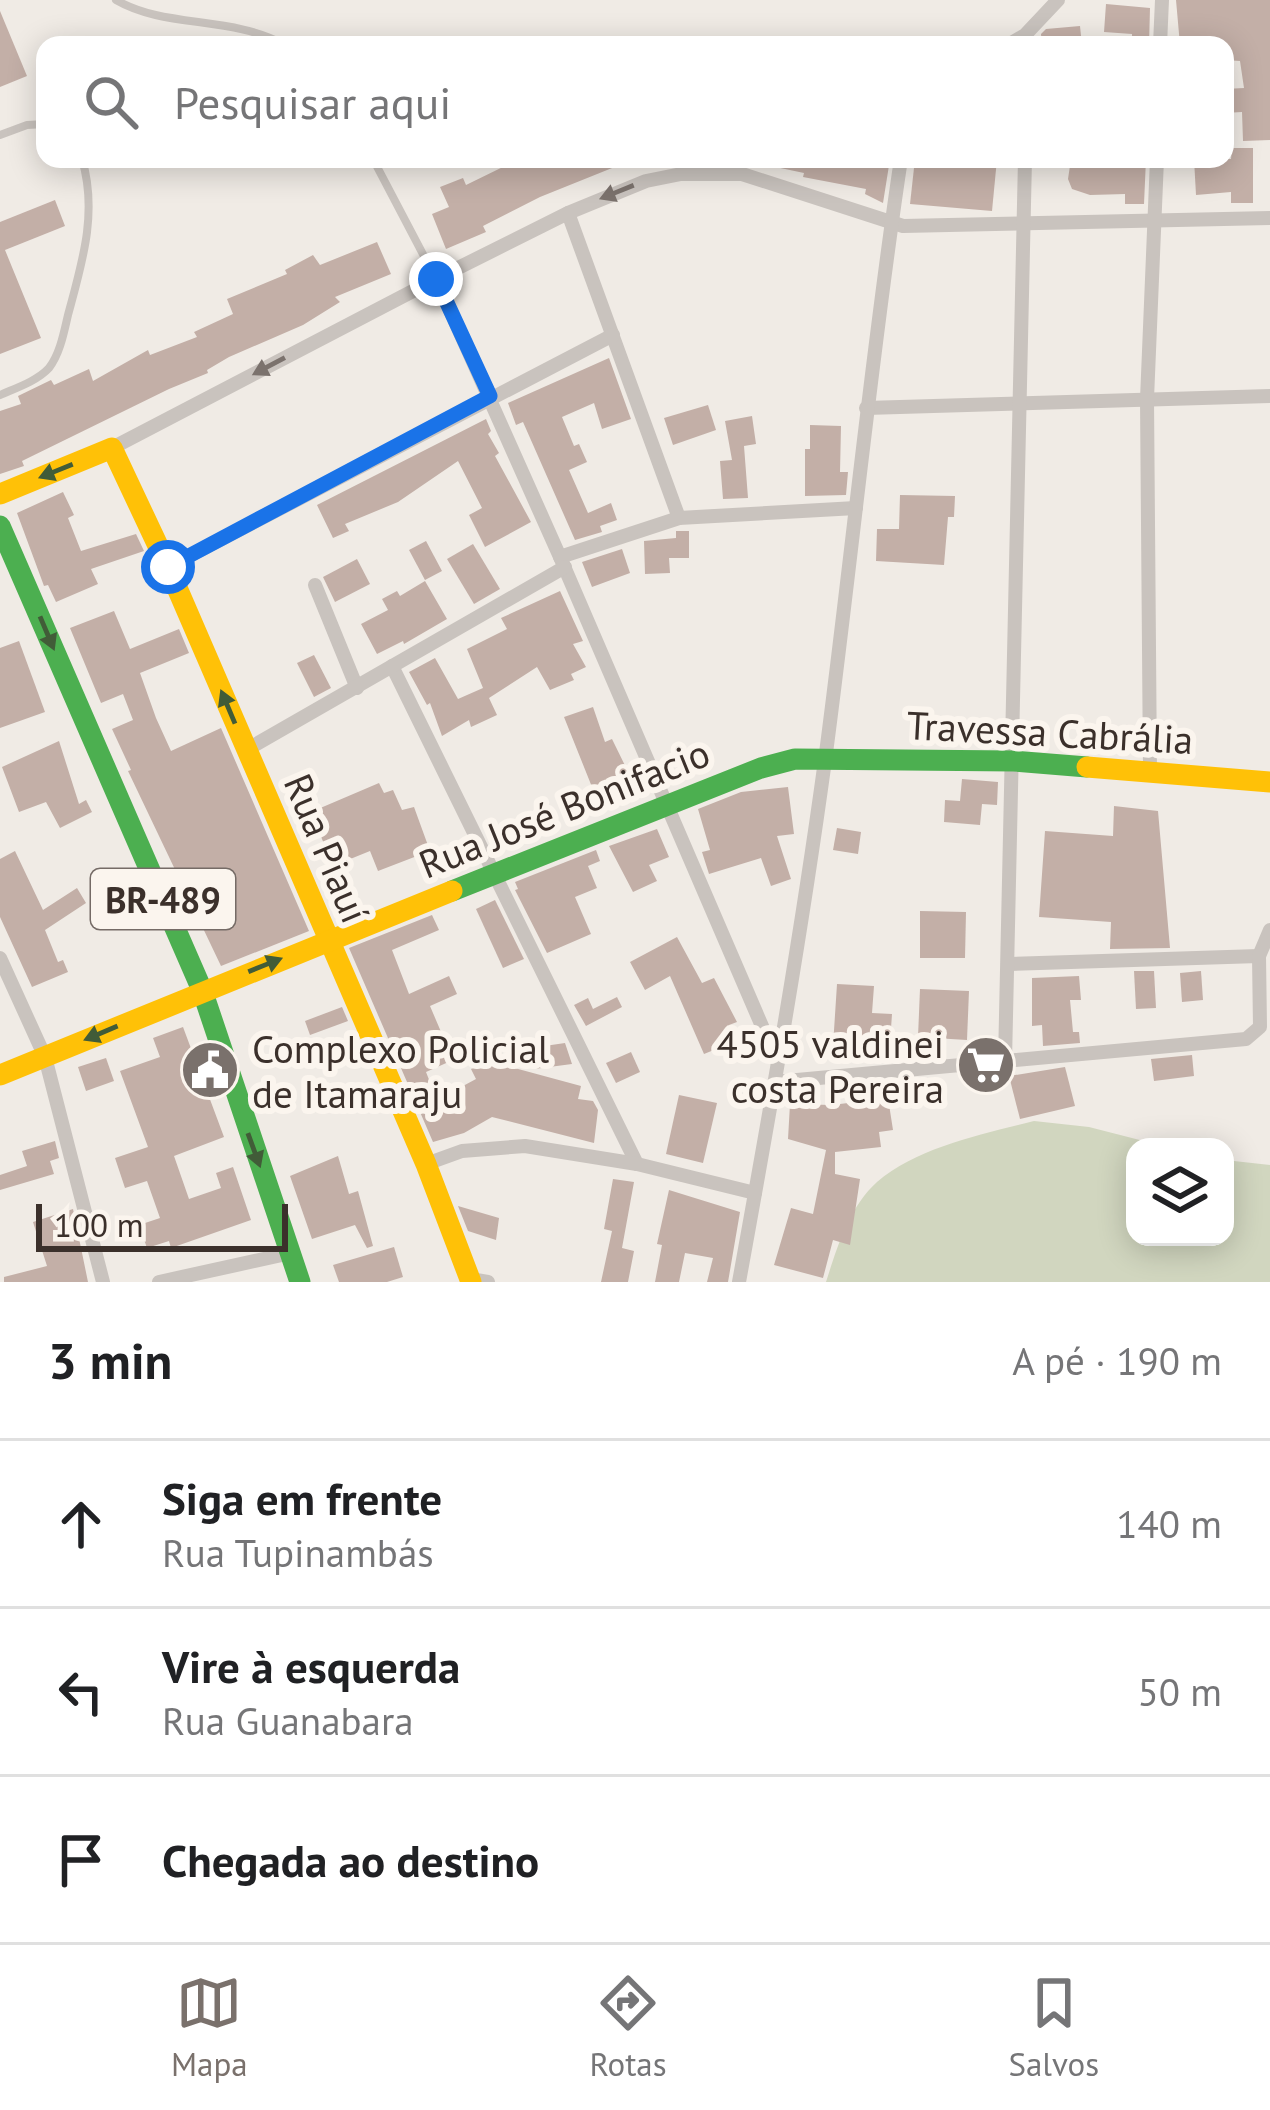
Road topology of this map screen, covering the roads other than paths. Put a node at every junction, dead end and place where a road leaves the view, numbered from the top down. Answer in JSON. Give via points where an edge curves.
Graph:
{"nodes":[{"id":1,"x":116,"y":0,"type":"edge"},
{"id":2,"x":1058,"y":0,"type":"edge"},
{"id":3,"x":1162,"y":0,"type":"edge"},
{"id":4,"x":269,"y":36,"type":"edge"},
{"id":5,"x":1028,"y":36,"type":"edge"},
{"id":6,"x":1160,"y":36,"type":"edge"},
{"id":7,"x":36,"y":124,"type":"edge"},
{"id":8,"x":0,"y":135,"type":"edge"},
{"id":9,"x":83,"y":168,"type":"edge"},
{"id":10,"x":378,"y":168,"type":"edge"},
{"id":11,"x":900,"y":168,"type":"edge"},
{"id":12,"x":1024,"y":168,"type":"edge"},
{"id":13,"x":1157,"y":168,"type":"edge"},
{"id":14,"x":568,"y":213,"type":"junction"},
{"id":15,"x":1270,"y":218,"type":"edge"},
{"id":16,"x":1156,"y":220,"type":"junction"},
{"id":17,"x":1024,"y":221,"type":"junction"},
{"id":18,"x":891,"y":224,"type":"junction"},
{"id":19,"x":436,"y":279,"type":"junction"},
{"id":20,"x":614,"y":335,"type":"junction"},
{"id":21,"x":0,"y":395,"type":"edge"},
{"id":22,"x":490,"y":396,"type":"junction"},
{"id":23,"x":1270,"y":396,"type":"edge"},
{"id":24,"x":1148,"y":399,"type":"junction"},
{"id":25,"x":1021,"y":404,"type":"junction"},
{"id":26,"x":866,"y":408,"type":"junction"},
{"id":27,"x":112,"y":448,"type":"junction"},
{"id":28,"x":0,"y":494,"type":"edge"},
{"id":29,"x":856,"y":508,"type":"junction"},
{"id":30,"x":680,"y":518,"type":"junction"},
{"id":31,"x":0,"y":526,"type":"edge"},
{"id":32,"x":562,"y":562,"type":"junction"},
{"id":33,"x":168,"y":567,"type":"junction"},
{"id":34,"x":315,"y":585,"type":"dead end"},
{"id":35,"x":392,"y":666,"type":"junction"},
{"id":36,"x":357,"y":688,"type":"junction"},
{"id":37,"x":246,"y":750,"type":"junction"},
{"id":38,"x":825,"y":757,"type":"junction"},
{"id":39,"x":1014,"y":761,"type":"junction"},
{"id":40,"x":1150,"y":772,"type":"junction"},
{"id":41,"x":1270,"y":782,"type":"edge"},
{"id":42,"x":668,"y":806,"type":"junction"},
{"id":43,"x":495,"y":875,"type":"junction"},
{"id":44,"x":1270,"y":930,"type":"edge"},
{"id":45,"x":327,"y":941,"type":"junction"},
{"id":46,"x":1259,"y":956,"type":"junction"},
{"id":47,"x":0,"y":958,"type":"edge"},
{"id":48,"x":1009,"y":964,"type":"junction"},
{"id":49,"x":202,"y":990,"type":"junction"},
{"id":50,"x":1265,"y":1006,"type":"edge"},
{"id":51,"x":45,"y":1057,"type":"junction"},
{"id":52,"x":1005,"y":1061,"type":"junction"},
{"id":53,"x":778,"y":1063,"type":"junction"},
{"id":54,"x":0,"y":1076,"type":"edge"},
{"id":55,"x":776,"y":1082,"type":"junction"},
{"id":56,"x":426,"y":1164,"type":"junction"},
{"id":57,"x":637,"y":1164,"type":"junction"},
{"id":58,"x":755,"y":1193,"type":"junction"},
{"id":59,"x":291,"y":1253,"type":"junction"},
{"id":60,"x":476,"y":1281,"type":"edge"},
{"id":61,"x":103,"y":1282,"type":"edge"},
{"id":62,"x":159,"y":1282,"type":"edge"},
{"id":63,"x":300,"y":1282,"type":"edge"},
{"id":64,"x":739,"y":1282,"type":"edge"}],
"edges":[{"from":1,"to":4,"type":"lane","via":[[144,14]]},
{"from":2,"to":5,"type":"street"},
{"from":3,"to":6,"type":"street"},
{"from":7,"to":8,"type":"lane"},
{"from":9,"to":21,"type":"lane","via":[[86,250],[60,344],[51,366]]},
{"from":10,"to":19,"type":"lane"},
{"from":11,"to":18,"type":"street"},
{"from":12,"to":17,"type":"street"},
{"from":13,"to":16,"type":"street"},
{"from":18,"to":14,"type":"street","one_way":true,"via":[[770,180],[713,172],[646,181]]},
{"from":14,"to":19,"type":"street"},
{"from":14,"to":20,"type":"street"},
{"from":15,"to":16,"type":"street"},
{"from":16,"to":17,"type":"street"},
{"from":16,"to":24,"type":"street"},
{"from":17,"to":18,"type":"street"},
{"from":17,"to":25,"type":"street"},
{"from":18,"to":26,"type":"street"},
{"from":19,"to":22,"type":"street"},
{"from":19,"to":27,"type":"street","one_way":true},
{"from":20,"to":22,"type":"street"},
{"from":20,"to":30,"type":"street"},
{"from":22,"to":32,"type":"street"},
{"from":22,"to":33,"type":"street"},
{"from":23,"to":24,"type":"street"},
{"from":24,"to":25,"type":"street"},
{"from":24,"to":40,"type":"street"},
{"from":25,"to":26,"type":"street"},
{"from":25,"to":39,"type":"street"},
{"from":26,"to":29,"type":"street"},
{"from":27,"to":28,"type":"main road","one_way":true},
{"from":27,"to":33,"type":"main road","name":"Rua Piauí"},
{"from":29,"to":30,"type":"street"},
{"from":29,"to":38,"type":"street"},
{"from":30,"to":32,"type":"street"},
{"from":31,"to":49,"type":"main road","number":"BR-489","one_way":true},
{"from":32,"to":35,"type":"street"},
{"from":32,"to":42,"type":"street"},
{"from":37,"to":33,"type":"main road","name":"Rua Piauí","one_way":true},
{"from":34,"to":36,"type":"street"},
{"from":35,"to":36,"type":"street"},
{"from":35,"to":43,"type":"street"},
{"from":36,"to":37,"type":"street"},
{"from":37,"to":45,"type":"main road","name":"Rua Piauí"},
{"from":38,"to":39,"type":"main road","name":"Travessa Cabrália"},
{"from":38,"to":42,"type":"main road","name":"Rua José Bonifacio","via":[[760,768]]},
{"from":38,"to":53,"type":"street"},
{"from":39,"to":40,"type":"main road","name":"Travessa Cabrália"},
{"from":39,"to":48,"type":"street"},
{"from":40,"to":41,"type":"main road","name":"Travessa Cabrália"},
{"from":42,"to":43,"type":"main road","name":"Rua José Bonifacio"},
{"from":42,"to":53,"type":"street"},
{"from":43,"to":45,"type":"main road","name":"Rua José Bonifacio"},
{"from":43,"to":57,"type":"street"},
{"from":44,"to":46,"type":"street"},
{"from":49,"to":45,"type":"main road","name":"Rua José Bonifacio","one_way":true},
{"from":45,"to":56,"type":"main road","name":"Rua Piauí"},
{"from":46,"to":48,"type":"street"},
{"from":46,"to":50,"type":"street"},
{"from":47,"to":51,"type":"street"},
{"from":48,"to":52,"type":"street"},
{"from":49,"to":51,"type":"main road","name":"Rua José Bonifacio","one_way":true},
{"from":49,"to":59,"type":"main road","number":"BR-489","one_way":true},
{"from":50,"to":52,"type":"street","via":[[1254,1035],[1234,1041]]},
{"from":51,"to":54,"type":"main road","name":"Rua José Bonifacio"},
{"from":51,"to":61,"type":"street"},
{"from":52,"to":55,"type":"street"},
{"from":53,"to":55,"type":"street"},
{"from":55,"to":58,"type":"street"},
{"from":56,"to":57,"type":"street","via":[[462,1151],[525,1146]]},
{"from":56,"to":60,"type":"main road","name":"Rua Piauí"},
{"from":57,"to":58,"type":"street"},
{"from":58,"to":64,"type":"street"},
{"from":59,"to":62,"type":"street"},
{"from":59,"to":63,"type":"main road","number":"BR-489"}]}
